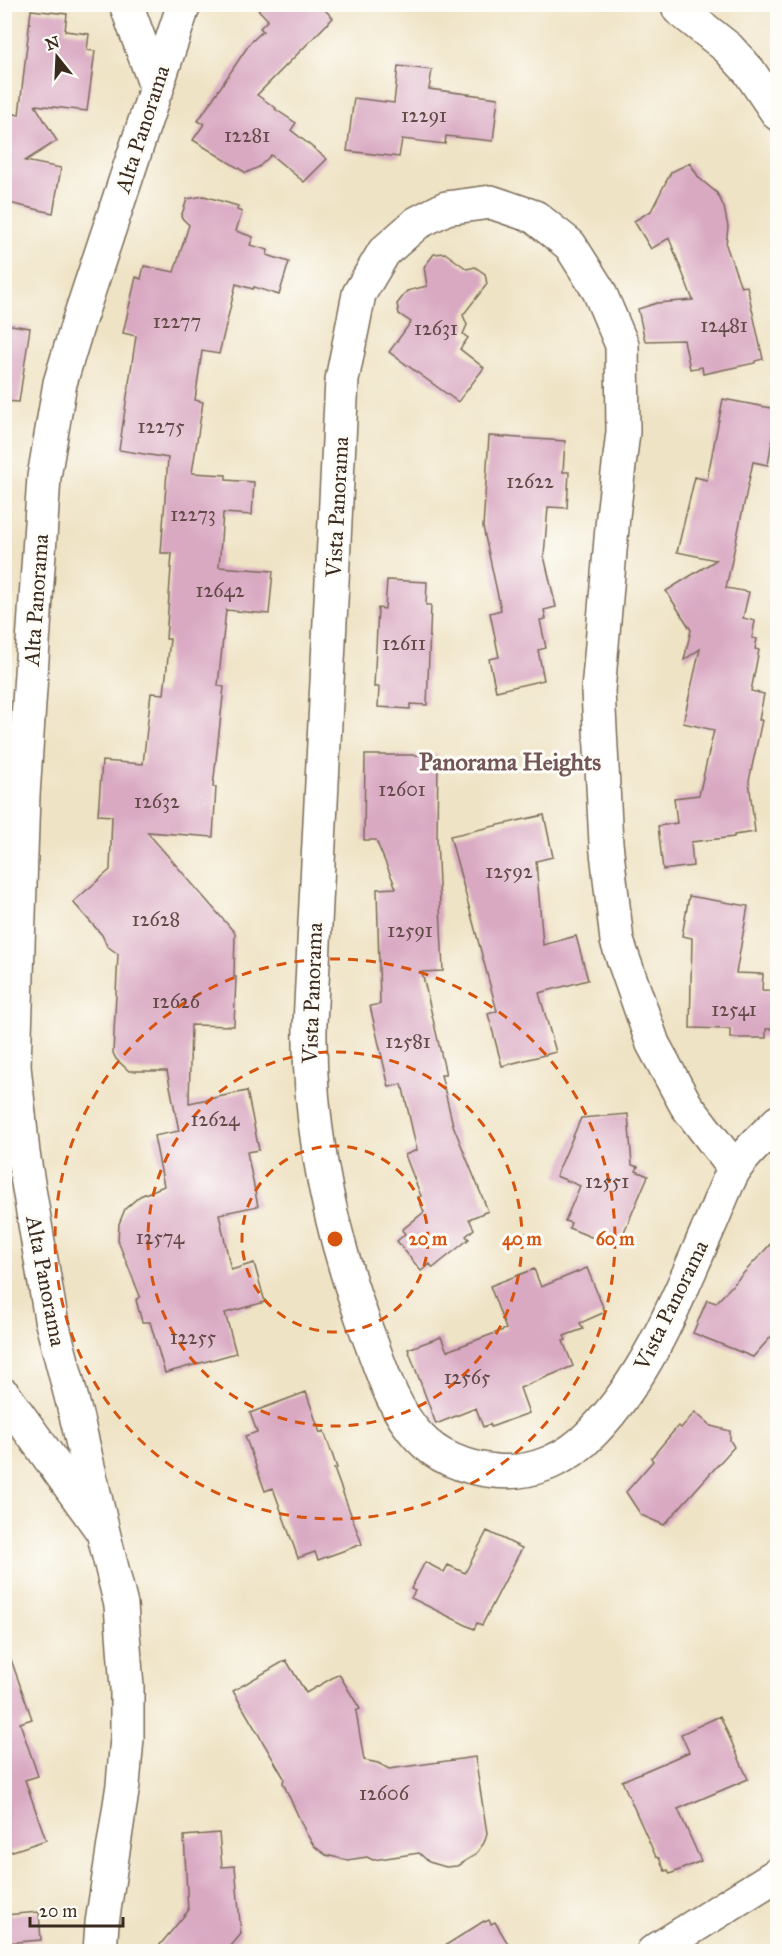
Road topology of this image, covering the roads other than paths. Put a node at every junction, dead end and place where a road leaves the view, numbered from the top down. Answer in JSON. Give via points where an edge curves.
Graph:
{"nodes":[{"id":1,"x":126,"y":4,"type":"edge"},
{"id":2,"x":184,"y":4,"type":"edge"},
{"id":3,"x":676,"y":6,"type":"edge"},
{"id":4,"x":157,"y":89,"type":"junction"},
{"id":5,"x":777,"y":114,"type":"edge"},
{"id":6,"x":777,"y":1122,"type":"edge"},
{"id":7,"x":735,"y":1168,"type":"junction"},
{"id":8,"x":4,"y":1395,"type":"edge"},
{"id":9,"x":103,"y":1532,"type":"junction"},
{"id":10,"x":777,"y":1874,"type":"edge"},
{"id":11,"x":100,"y":1952,"type":"edge"},
{"id":12,"x":654,"y":1952,"type":"edge"}],
"edges":[{"from":1,"to":4,"type":"street"},
{"from":2,"to":4,"type":"street","name":"Alta Panorama"},
{"from":3,"to":5,"type":"street","via":[[728,48],[749,71]]},
{"from":4,"to":9,"type":"street","name":"Alta Panorama","via":[[69,352],[51,429],[39,551],[22,831],[14,1066],[23,1153],[51,1319]]},
{"from":6,"to":7,"type":"street","name":"Vista Panorama"},
{"from":7,"to":7,"type":"street","name":"Vista Panorama","via":[[686,1105],[653,1044],[617,941],[606,843],[598,691],[623,432],[622,345],[599,291],[570,245],[535,217],[491,202],[446,208],[417,223],[384,252],[359,294],[342,380],[310,1024],[314,1122],[342,1260],[396,1406],[420,1438],[452,1461],[500,1472],[541,1466],[573,1451],[615,1407],[641,1369],[672,1312]]},
{"from":8,"to":9,"type":"street"},
{"from":9,"to":11,"type":"street","name":"Alta Panorama","via":[[121,1605],[127,1688],[123,1785]]},
{"from":10,"to":12,"type":"street"}]}
